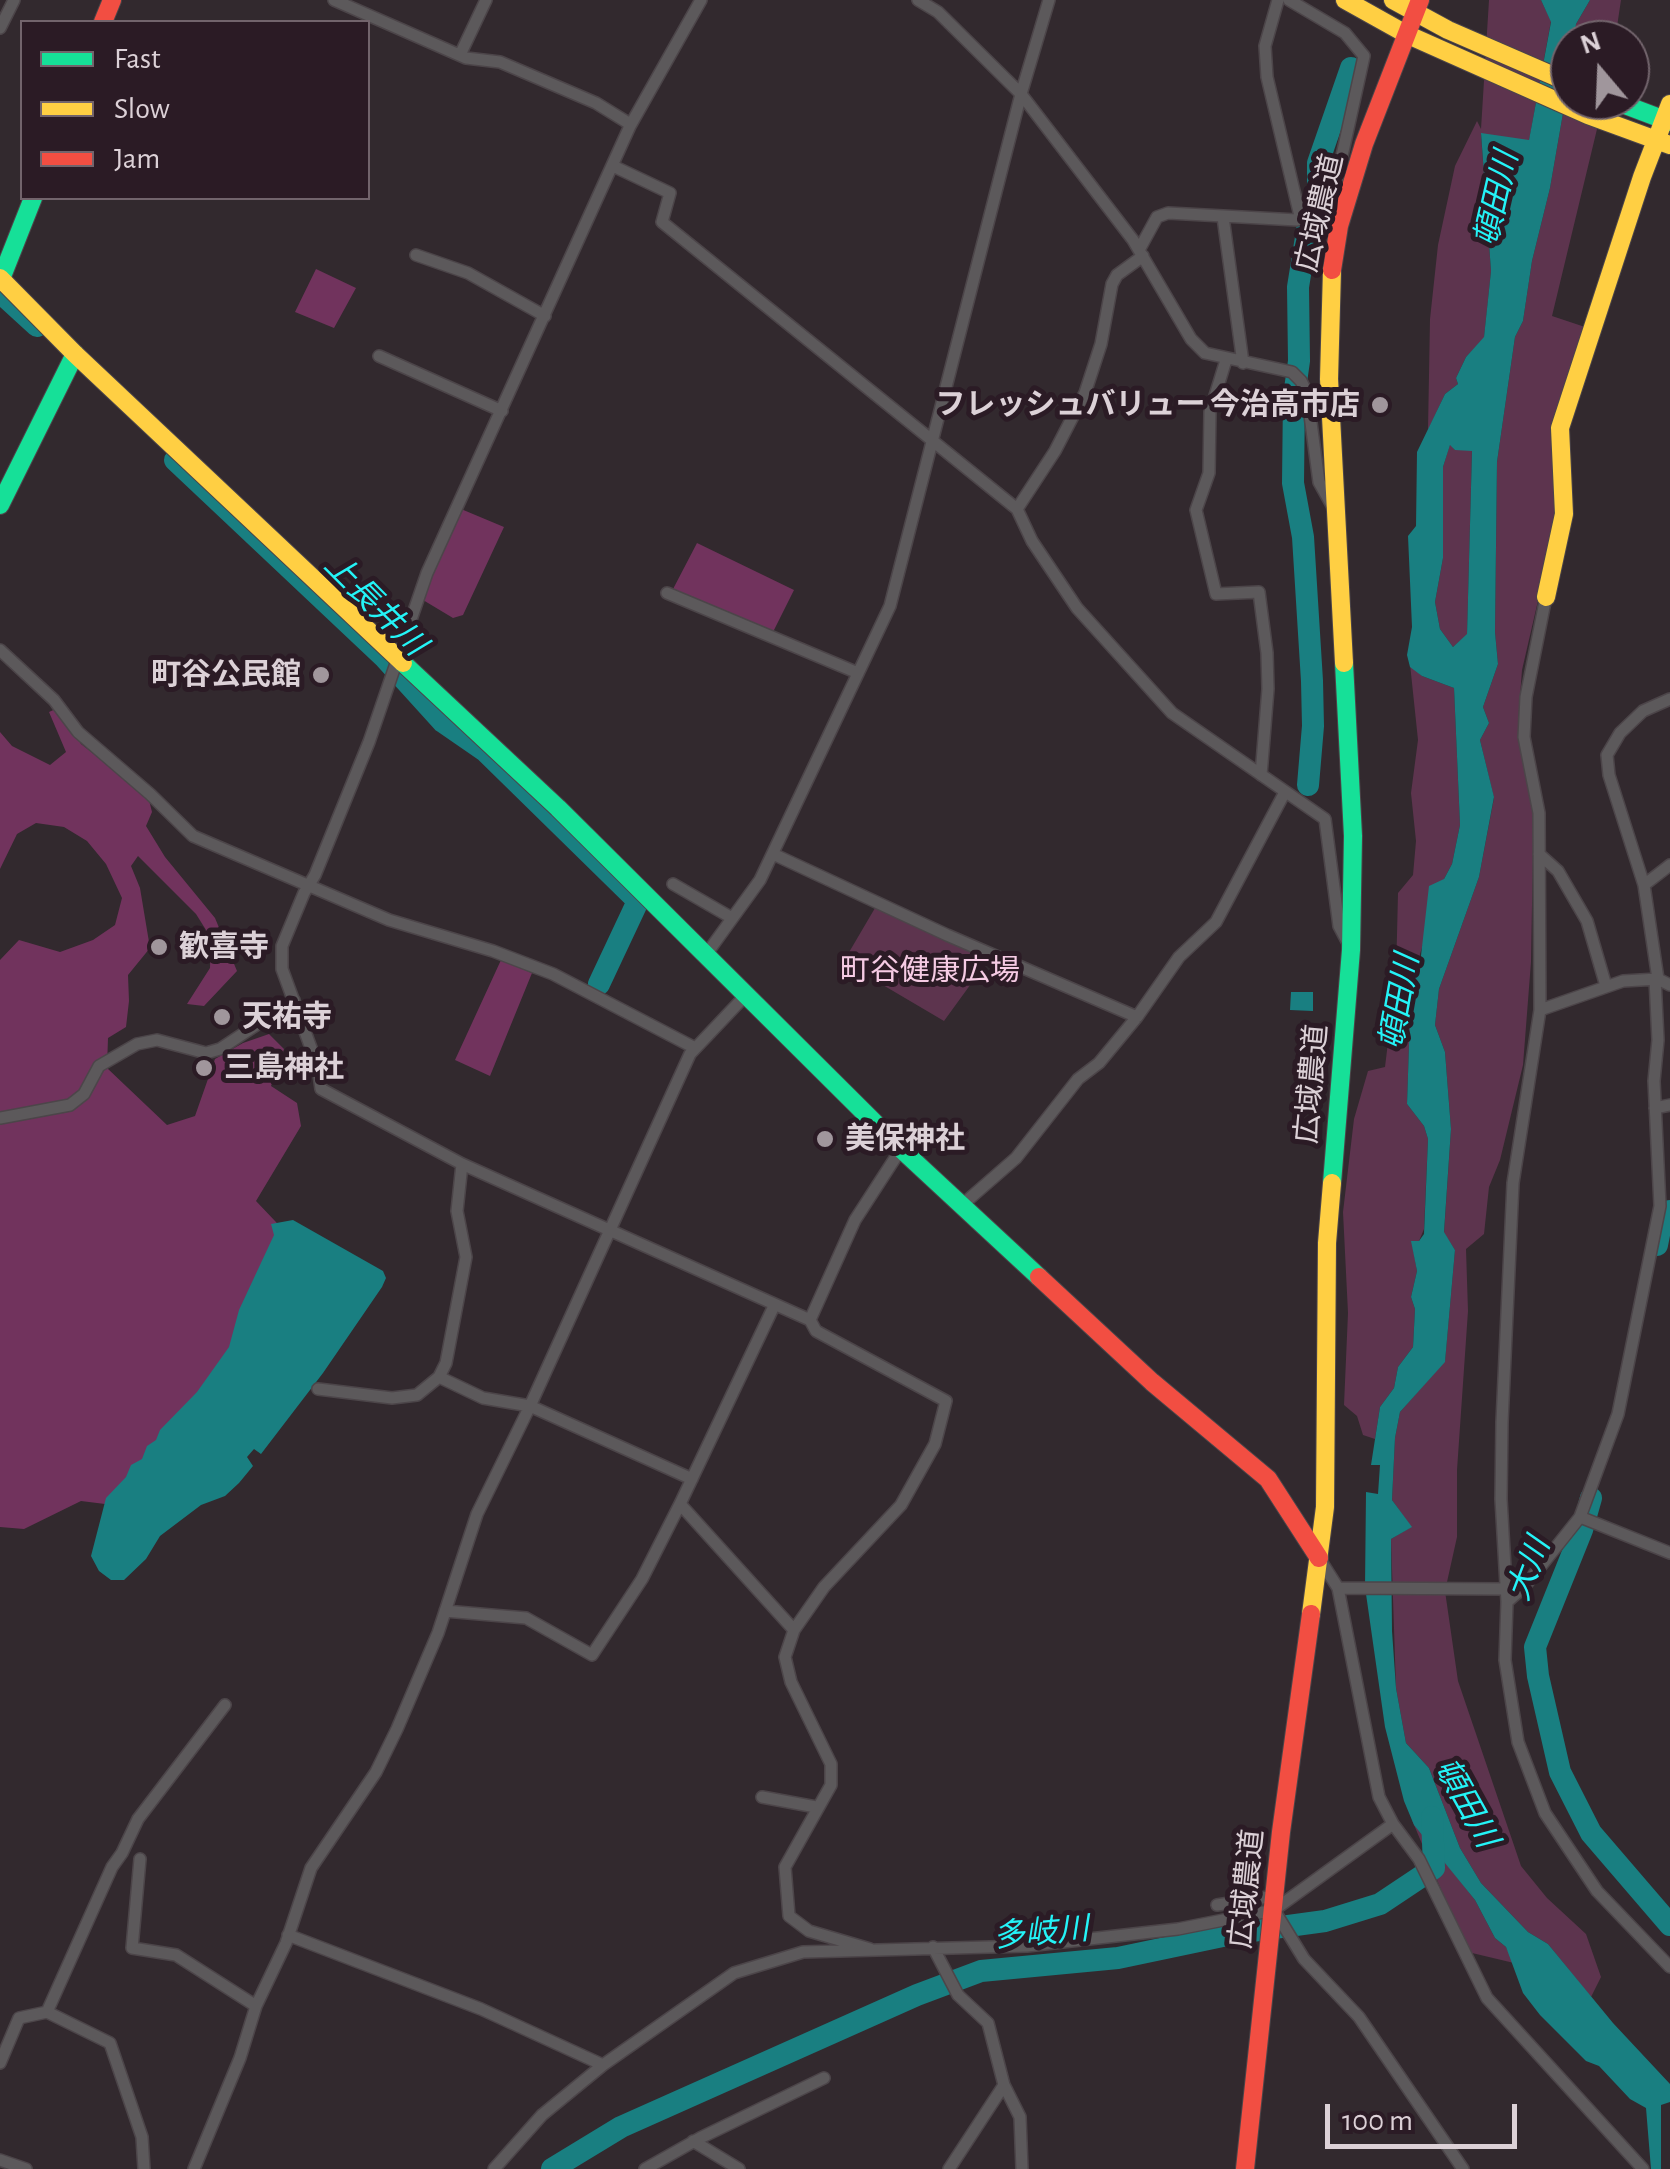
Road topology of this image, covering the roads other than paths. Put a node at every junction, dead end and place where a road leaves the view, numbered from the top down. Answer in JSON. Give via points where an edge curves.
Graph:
{"nodes":[{"id":1,"x":14,"y":0,"type":"edge"},
{"id":2,"x":334,"y":0,"type":"edge"},
{"id":3,"x":486,"y":0,"type":"edge"},
{"id":4,"x":701,"y":0,"type":"edge"},
{"id":5,"x":918,"y":0,"type":"edge"},
{"id":6,"x":1049,"y":0,"type":"edge"},
{"id":7,"x":1278,"y":0,"type":"edge"},
{"id":8,"x":1289,"y":0,"type":"edge"},
{"id":9,"x":1345,"y":0,"type":"edge"},
{"id":10,"x":1393,"y":0,"type":"edge"},
{"id":11,"x":1418,"y":6,"type":"edge"},
{"id":12,"x":0,"y":28,"type":"edge"},
{"id":13,"x":1406,"y":34,"type":"junction"},
{"id":14,"x":460,"y":55,"type":"junction"},
{"id":15,"x":1550,"y":74,"type":"edge"},
{"id":16,"x":1020,"y":94,"type":"junction"},
{"id":17,"x":1668,"y":115,"type":"edge"},
{"id":18,"x":630,"y":124,"type":"junction"},
{"id":19,"x":1662,"y":143,"type":"edge"},
{"id":20,"x":613,"y":166,"type":"junction"},
{"id":21,"x":33,"y":200,"type":"edge"},
{"id":22,"x":1223,"y":217,"type":"junction"},
{"id":23,"x":1340,"y":226,"type":"junction"},
{"id":24,"x":1141,"y":253,"type":"junction"},
{"id":25,"x":416,"y":255,"type":"dead end"},
{"id":26,"x":1,"y":278,"type":"edge"},
{"id":27,"x":545,"y":316,"type":"junction"},
{"id":28,"x":74,"y":354,"type":"junction"},
{"id":29,"x":379,"y":356,"type":"dead end"},
{"id":30,"x":1226,"y":360,"type":"junction"},
{"id":31,"x":1243,"y":363,"type":"junction"},
{"id":32,"x":502,"y":412,"type":"junction"},
{"id":33,"x":934,"y":440,"type":"junction"},
{"id":34,"x":0,"y":505,"type":"edge"},
{"id":35,"x":1333,"y":506,"type":"junction"},
{"id":36,"x":1017,"y":509,"type":"junction"},
{"id":37,"x":666,"y":593,"type":"dead end"},
{"id":38,"x":1546,"y":596,"type":"joint"},
{"id":39,"x":0,"y":650,"type":"edge"},
{"id":40,"x":397,"y":658,"type":"junction"},
{"id":41,"x":858,"y":672,"type":"junction"},
{"id":42,"x":1670,"y":699,"type":"edge"},
{"id":43,"x":1262,"y":775,"type":"junction"},
{"id":44,"x":1285,"y":792,"type":"junction"},
{"id":45,"x":773,"y":854,"type":"junction"},
{"id":46,"x":1539,"y":854,"type":"junction"},
{"id":47,"x":1670,"y":866,"type":"edge"},
{"id":48,"x":310,"y":884,"type":"junction"},
{"id":49,"x":672,"y":884,"type":"dead end"},
{"id":50,"x":1644,"y":886,"type":"junction"},
{"id":51,"x":732,"y":918,"type":"junction"},
{"id":52,"x":1351,"y":950,"type":"junction"},
{"id":53,"x":705,"y":956,"type":"junction"},
{"id":54,"x":1661,"y":981,"type":"edge"},
{"id":55,"x":1606,"y":986,"type":"junction"},
{"id":56,"x":745,"y":996,"type":"junction"},
{"id":57,"x":294,"y":1000,"type":"junction"},
{"id":58,"x":1540,"y":1010,"type":"junction"},
{"id":59,"x":1138,"y":1016,"type":"junction"},
{"id":60,"x":696,"y":1048,"type":"junction"},
{"id":61,"x":1670,"y":1105,"type":"edge"},
{"id":62,"x":1655,"y":1108,"type":"junction"},
{"id":63,"x":0,"y":1118,"type":"edge"},
{"id":64,"x":902,"y":1149,"type":"junction"},
{"id":65,"x":462,"y":1164,"type":"junction"},
{"id":66,"x":962,"y":1205,"type":"junction"},
{"id":67,"x":1670,"y":1216,"type":"edge"},
{"id":68,"x":611,"y":1228,"type":"junction"},
{"id":69,"x":1656,"y":1228,"type":"junction"},
{"id":70,"x":774,"y":1306,"type":"junction"},
{"id":71,"x":810,"y":1320,"type":"junction"},
{"id":72,"x":439,"y":1377,"type":"junction"},
{"id":73,"x":318,"y":1389,"type":"dead end"},
{"id":74,"x":530,"y":1406,"type":"junction"},
{"id":75,"x":692,"y":1479,"type":"junction"},
{"id":76,"x":680,"y":1504,"type":"junction"},
{"id":77,"x":1580,"y":1517,"type":"junction"},
{"id":78,"x":1670,"y":1553,"type":"edge"},
{"id":79,"x":1319,"y":1558,"type":"junction"},
{"id":80,"x":1338,"y":1588,"type":"junction"},
{"id":81,"x":1506,"y":1596,"type":"junction"},
{"id":82,"x":445,"y":1611,"type":"junction"},
{"id":83,"x":794,"y":1630,"type":"junction"},
{"id":84,"x":225,"y":1705,"type":"dead end"},
{"id":85,"x":762,"y":1798,"type":"dead end"},
{"id":86,"x":816,"y":1807,"type":"junction"},
{"id":87,"x":1394,"y":1824,"type":"junction"},
{"id":88,"x":140,"y":1859,"type":"dead end"},
{"id":89,"x":1274,"y":1903,"type":"junction"},
{"id":90,"x":1217,"y":1906,"type":"dead end"},
{"id":91,"x":288,"y":1935,"type":"junction"},
{"id":92,"x":933,"y":1947,"type":"junction"},
{"id":93,"x":870,"y":1949,"type":"junction"},
{"id":94,"x":1670,"y":1967,"type":"edge"},
{"id":95,"x":256,"y":2006,"type":"junction"},
{"id":96,"x":47,"y":2012,"type":"junction"},
{"id":97,"x":0,"y":2063,"type":"edge"},
{"id":98,"x":603,"y":2065,"type":"junction"},
{"id":99,"x":824,"y":2078,"type":"dead end"},
{"id":100,"x":1004,"y":2086,"type":"junction"},
{"id":101,"x":693,"y":2142,"type":"junction"},
{"id":102,"x":0,"y":2160,"type":"edge"},
{"id":103,"x":1457,"y":2167,"type":"edge"},
{"id":104,"x":26,"y":2169,"type":"edge"},
{"id":105,"x":144,"y":2169,"type":"edge"},
{"id":106,"x":194,"y":2169,"type":"edge"},
{"id":107,"x":494,"y":2169,"type":"edge"},
{"id":108,"x":645,"y":2169,"type":"edge"},
{"id":109,"x":739,"y":2169,"type":"edge"},
{"id":110,"x":950,"y":2169,"type":"edge"},
{"id":111,"x":1022,"y":2169,"type":"edge"},
{"id":112,"x":1245,"y":2169,"type":"edge"},
{"id":113,"x":1643,"y":2169,"type":"edge"}],
"edges":[{"from":1,"to":12,"type":"street"},
{"from":2,"to":14,"type":"street"},
{"from":3,"to":14,"type":"street"},
{"from":4,"to":18,"type":"street"},
{"from":5,"to":16,"type":"street"},
{"from":6,"to":16,"type":"street"},
{"from":7,"to":22,"type":"street","via":[[1266,46],[1267,77],[1300,216]]},
{"from":8,"to":23,"type":"street","via":[[1345,33],[1364,56],[1332,201]]},
{"from":9,"to":13,"type":"main road"},
{"from":10,"to":11,"type":"main road"},
{"from":11,"to":13,"type":"main road","name":"広域農道"},
{"from":11,"to":15,"type":"main road","via":[[1448,30]]},
{"from":13,"to":19,"type":"main road"},
{"from":13,"to":23,"type":"main road","name":"広域農道"},
{"from":14,"to":18,"type":"street","via":[[500,62],[596,102]]},
{"from":16,"to":24,"type":"street"},
{"from":16,"to":33,"type":"street"},
{"from":17,"to":19,"type":"main road"},
{"from":18,"to":20,"type":"street"},
{"from":19,"to":38,"type":"main road","via":[[1560,428],[1564,514]]},
{"from":20,"to":27,"type":"street"},
{"from":20,"to":33,"type":"street","via":[[670,193],[662,222]]},
{"from":21,"to":26,"type":"main road"},
{"from":22,"to":24,"type":"street","via":[[1157,217]]},
{"from":22,"to":31,"type":"street"},
{"from":23,"to":35,"type":"main road","name":"広域農道","via":[[1329,379]]},
{"from":24,"to":30,"type":"street","via":[[1191,338],[1204,353]]},
{"from":24,"to":36,"type":"street","via":[[1112,284],[1085,393]]},
{"from":25,"to":27,"type":"street","via":[[468,273]]},
{"from":26,"to":28,"type":"main road"},
{"from":27,"to":32,"type":"street"},
{"from":28,"to":34,"type":"main road"},
{"from":28,"to":40,"type":"main road"},
{"from":29,"to":32,"type":"street"},
{"from":30,"to":31,"type":"street"},
{"from":30,"to":43,"type":"street","via":[[1210,412],[1209,473],[1196,510],[1216,594],[1259,592],[1268,654]]},
{"from":31,"to":35,"type":"street","via":[[1292,372],[1301,381],[1319,482]]},
{"from":32,"to":40,"type":"street","via":[[427,573]]},
{"from":33,"to":36,"type":"street"},
{"from":33,"to":41,"type":"street","via":[[890,606]]},
{"from":35,"to":52,"type":"main road","name":"広域農道","via":[[1353,836]]},
{"from":36,"to":43,"type":"street","via":[[1077,608],[1172,713]]},
{"from":37,"to":41,"type":"street"},
{"from":38,"to":46,"type":"street","via":[[1525,724]]},
{"from":39,"to":48,"type":"street","via":[[193,836]]},
{"from":40,"to":48,"type":"street"},
{"from":40,"to":53,"type":"main road"},
{"from":41,"to":45,"type":"street"},
{"from":42,"to":50,"type":"street","via":[[1644,711],[1607,754]]},
{"from":43,"to":44,"type":"street"},
{"from":44,"to":52,"type":"street","via":[[1324,819],[1339,926]]},
{"from":44,"to":59,"type":"street","via":[[1216,922],[1179,957]]},
{"from":45,"to":51,"type":"street"},
{"from":45,"to":59,"type":"street"},
{"from":46,"to":55,"type":"street","via":[[1558,871],[1587,921]]},
{"from":46,"to":58,"type":"street"},
{"from":47,"to":50,"type":"street"},
{"from":48,"to":57,"type":"street","via":[[282,946]]},
{"from":48,"to":60,"type":"street","via":[[388,920],[553,974]]},
{"from":49,"to":51,"type":"street"},
{"from":50,"to":54,"type":"street"},
{"from":51,"to":53,"type":"street"},
{"from":52,"to":79,"type":"main road","name":"広域農道","via":[[1327,1243]]},
{"from":53,"to":56,"type":"main road"},
{"from":54,"to":55,"type":"street"},
{"from":54,"to":62,"type":"street"},
{"from":55,"to":58,"type":"street"},
{"from":56,"to":60,"type":"street"},
{"from":56,"to":64,"type":"main road"},
{"from":57,"to":63,"type":"street","via":[[220,1050],[156,1040],[137,1044],[99,1066],[70,1106]]},
{"from":57,"to":65,"type":"street","via":[[321,1089]]},
{"from":58,"to":81,"type":"street","via":[[1513,1183],[1502,1422]]},
{"from":59,"to":66,"type":"street","via":[[1016,1158]]},
{"from":60,"to":68,"type":"street"},
{"from":61,"to":62,"type":"street"},
{"from":62,"to":69,"type":"street"},
{"from":64,"to":66,"type":"main road"},
{"from":64,"to":71,"type":"street","via":[[855,1220]]},
{"from":65,"to":68,"type":"street"},
{"from":65,"to":72,"type":"street","via":[[457,1211],[466,1257]]},
{"from":66,"to":79,"type":"main road","via":[[1152,1382],[1268,1479]]},
{"from":67,"to":69,"type":"street"},
{"from":68,"to":70,"type":"street"},
{"from":68,"to":74,"type":"street"},
{"from":69,"to":77,"type":"street","via":[[1618,1414]]},
{"from":70,"to":71,"type":"street"},
{"from":70,"to":75,"type":"street"},
{"from":71,"to":83,"type":"street","via":[[816,1331],[946,1400],[935,1444],[900,1506],[824,1587]]},
{"from":72,"to":73,"type":"street","via":[[417,1395]]},
{"from":72,"to":74,"type":"street","via":[[483,1398]]},
{"from":74,"to":75,"type":"street"},
{"from":74,"to":82,"type":"street","via":[[477,1514]]},
{"from":75,"to":76,"type":"street"},
{"from":76,"to":82,"type":"street","via":[[642,1579],[592,1654],[526,1618]]},
{"from":76,"to":83,"type":"street"},
{"from":77,"to":78,"type":"street"},
{"from":77,"to":81,"type":"street","via":[[1525,1586]]},
{"from":79,"to":80,"type":"street"},
{"from":79,"to":89,"type":"main road","name":"広域農道"},
{"from":80,"to":81,"type":"street"},
{"from":80,"to":87,"type":"street","via":[[1379,1797]]},
{"from":81,"to":94,"type":"street","via":[[1504,1660],[1516,1728],[1544,1812],[1597,1891]]},
{"from":82,"to":91,"type":"street","via":[[376,1772],[311,1868]]},
{"from":83,"to":86,"type":"street","via":[[785,1658],[790,1682],[830,1764],[831,1785]]},
{"from":84,"to":96,"type":"street","via":[[138,1820]]},
{"from":85,"to":86,"type":"street"},
{"from":86,"to":93,"type":"street","via":[[784,1867],[789,1916],[809,1931]]},
{"from":87,"to":89,"type":"street"},
{"from":87,"to":113,"type":"street","via":[[1487,1998]]},
{"from":88,"to":95,"type":"street","via":[[132,1948],[176,1955]]},
{"from":89,"to":90,"type":"street"},
{"from":89,"to":92,"type":"street","via":[[1178,1929],[1027,1946]]},
{"from":89,"to":103,"type":"street","via":[[1304,1959],[1359,2018]]},
{"from":89,"to":112,"type":"main road","name":"広域農道"},
{"from":91,"to":95,"type":"street"},
{"from":91,"to":98,"type":"street","via":[[515,2023]]},
{"from":92,"to":93,"type":"street"},
{"from":92,"to":100,"type":"street","via":[[958,1995],[988,2024]]},
{"from":93,"to":98,"type":"street","via":[[803,1952],[734,1973]]},
{"from":95,"to":106,"type":"street"},
{"from":96,"to":97,"type":"street","via":[[19,2018]]},
{"from":96,"to":105,"type":"street","via":[[110,2042],[142,2137]]},
{"from":98,"to":107,"type":"street","via":[[542,2116]]},
{"from":99,"to":101,"type":"street"},
{"from":100,"to":110,"type":"street"},
{"from":100,"to":111,"type":"street","via":[[1020,2117]]},
{"from":101,"to":108,"type":"street"},
{"from":101,"to":109,"type":"street"},
{"from":102,"to":104,"type":"street"}]}
